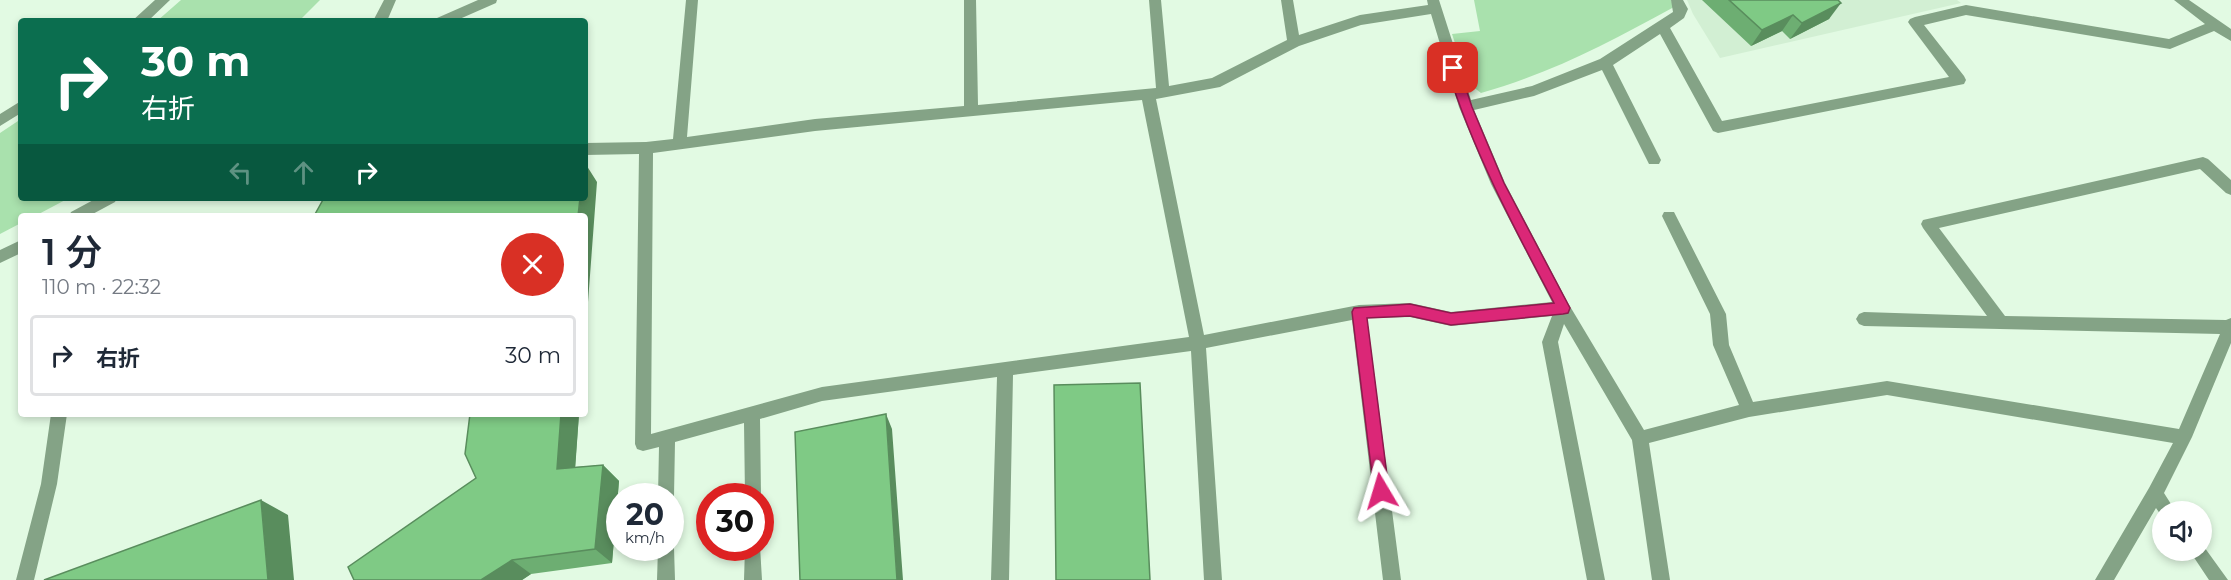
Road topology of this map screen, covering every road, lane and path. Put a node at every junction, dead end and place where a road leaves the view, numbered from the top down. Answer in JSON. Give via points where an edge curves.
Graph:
{"nodes":[{"id":1,"x":164,"y":0,"type":"edge"},
{"id":2,"x":390,"y":0,"type":"edge"},
{"id":3,"x":491,"y":0,"type":"edge"},
{"id":4,"x":692,"y":0,"type":"edge"},
{"id":5,"x":970,"y":0,"type":"edge"},
{"id":6,"x":1155,"y":0,"type":"edge"},
{"id":7,"x":1287,"y":0,"type":"edge"},
{"id":8,"x":1677,"y":0,"type":"edge"},
{"id":9,"x":2180,"y":0,"type":"edge"},
{"id":10,"x":1434,"y":4,"type":"edge"},
{"id":11,"x":143,"y":18,"type":"edge"},
{"id":12,"x":381,"y":18,"type":"edge"},
{"id":13,"x":449,"y":18,"type":"edge"},
{"id":14,"x":2216,"y":25,"type":"junction"},
{"id":15,"x":1662,"y":26,"type":"junction"},
{"id":16,"x":2231,"y":36,"type":"edge"},
{"id":17,"x":1294,"y":42,"type":"junction"},
{"id":18,"x":1605,"y":63,"type":"junction"},
{"id":19,"x":1163,"y":93,"type":"junction"},
{"id":20,"x":1148,"y":95,"type":"junction"},
{"id":21,"x":1466,"y":107,"type":"junction"},
{"id":22,"x":18,"y":108,"type":"edge"},
{"id":23,"x":971,"y":111,"type":"junction"},
{"id":24,"x":0,"y":121,"type":"edge"},
{"id":25,"x":679,"y":144,"type":"junction"},
{"id":26,"x":646,"y":148,"type":"junction"},
{"id":27,"x":588,"y":149,"type":"edge"},
{"id":28,"x":1654,"y":160,"type":"dead end"},
{"id":29,"x":2231,"y":189,"type":"edge"},
{"id":30,"x":104,"y":201,"type":"edge"},
{"id":31,"x":82,"y":213,"type":"edge"},
{"id":32,"x":1669,"y":216,"type":"dead end"},
{"id":33,"x":18,"y":248,"type":"edge"},
{"id":34,"x":0,"y":257,"type":"edge"},
{"id":35,"x":1563,"y":308,"type":"junction"},
{"id":36,"x":1359,"y":312,"type":"junction"},
{"id":37,"x":1864,"y":319,"type":"dead end"},
{"id":38,"x":2001,"y":323,"type":"junction"},
{"id":39,"x":2230,"y":327,"type":"edge"},
{"id":40,"x":1198,"y":343,"type":"junction"},
{"id":41,"x":1005,"y":371,"type":"junction"},
{"id":42,"x":1749,"y":410,"type":"junction"},
{"id":43,"x":753,"y":414,"type":"junction"},
{"id":44,"x":59,"y":417,"type":"edge"},
{"id":45,"x":2184,"y":437,"type":"junction"},
{"id":46,"x":667,"y":438,"type":"junction"},
{"id":47,"x":1640,"y":438,"type":"junction"},
{"id":48,"x":666,"y":483,"type":"edge"},
{"id":49,"x":753,"y":483,"type":"edge"},
{"id":50,"x":2155,"y":494,"type":"junction"},
{"id":51,"x":2160,"y":501,"type":"edge"},
{"id":52,"x":666,"y":561,"type":"edge"},
{"id":53,"x":753,"y":561,"type":"edge"},
{"id":54,"x":2205,"y":561,"type":"edge"},
{"id":55,"x":25,"y":580,"type":"edge"},
{"id":56,"x":666,"y":580,"type":"edge"},
{"id":57,"x":753,"y":580,"type":"edge"},
{"id":58,"x":1000,"y":580,"type":"edge"},
{"id":59,"x":1213,"y":580,"type":"edge"},
{"id":60,"x":1392,"y":580,"type":"edge"},
{"id":61,"x":1596,"y":580,"type":"edge"},
{"id":62,"x":1661,"y":580,"type":"edge"},
{"id":63,"x":2104,"y":580,"type":"edge"},
{"id":64,"x":2219,"y":580,"type":"edge"}],
"edges":[{"from":1,"to":11,"type":"street"},
{"from":2,"to":12,"type":"street"},
{"from":3,"to":13,"type":"street"},
{"from":4,"to":25,"type":"street"},
{"from":5,"to":23,"type":"street"},
{"from":6,"to":19,"type":"street"},
{"from":7,"to":17,"type":"street"},
{"from":8,"to":15,"type":"street","via":[[1679,15]]},
{"from":9,"to":14,"type":"street"},
{"from":10,"to":17,"type":"street","via":[[1360,20]]},
{"from":10,"to":21,"type":"street"},
{"from":14,"to":15,"type":"street","via":[[2170,44],[1966,10],[1915,22],[1959,80],[1718,127]]},
{"from":14,"to":16,"type":"street"},
{"from":15,"to":18,"type":"street"},
{"from":17,"to":19,"type":"street","via":[[1215,83]]},
{"from":18,"to":21,"type":"street","via":[[1534,91]]},
{"from":18,"to":28,"type":"street"},
{"from":19,"to":20,"type":"street"},
{"from":20,"to":23,"type":"street"},
{"from":20,"to":40,"type":"street"},
{"from":21,"to":35,"type":"street","via":[[1498,184]]},
{"from":22,"to":24,"type":"street"},
{"from":23,"to":25,"type":"street","via":[[815,125]]},
{"from":25,"to":26,"type":"street"},
{"from":26,"to":27,"type":"street"},
{"from":26,"to":46,"type":"street","via":[[643,444]]},
{"from":29,"to":38,"type":"street","via":[[2203,163],[1928,224]]},
{"from":30,"to":31,"type":"street"},
{"from":32,"to":42,"type":"street","via":[[1718,314],[1721,345]]},
{"from":33,"to":34,"type":"street"},
{"from":35,"to":36,"type":"street","via":[[1451,319],[1410,310]]},
{"from":35,"to":47,"type":"street"},
{"from":35,"to":61,"type":"street","via":[[1550,342]]},
{"from":36,"to":40,"type":"street"},
{"from":36,"to":60,"type":"street"},
{"from":37,"to":38,"type":"street"},
{"from":38,"to":39,"type":"street"},
{"from":39,"to":45,"type":"street"},
{"from":40,"to":41,"type":"street"},
{"from":40,"to":59,"type":"street"},
{"from":41,"to":43,"type":"street","via":[[822,394]]},
{"from":41,"to":58,"type":"street"},
{"from":42,"to":45,"type":"street","via":[[1887,388]]},
{"from":42,"to":47,"type":"street"},
{"from":43,"to":46,"type":"street"},
{"from":43,"to":49,"type":"street"},
{"from":44,"to":55,"type":"street","via":[[49,484]]},
{"from":45,"to":50,"type":"street"},
{"from":46,"to":48,"type":"street"},
{"from":47,"to":62,"type":"street"},
{"from":50,"to":51,"type":"street"},
{"from":50,"to":63,"type":"street"},
{"from":52,"to":56,"type":"street"},
{"from":53,"to":57,"type":"street"},
{"from":54,"to":64,"type":"street"}]}
